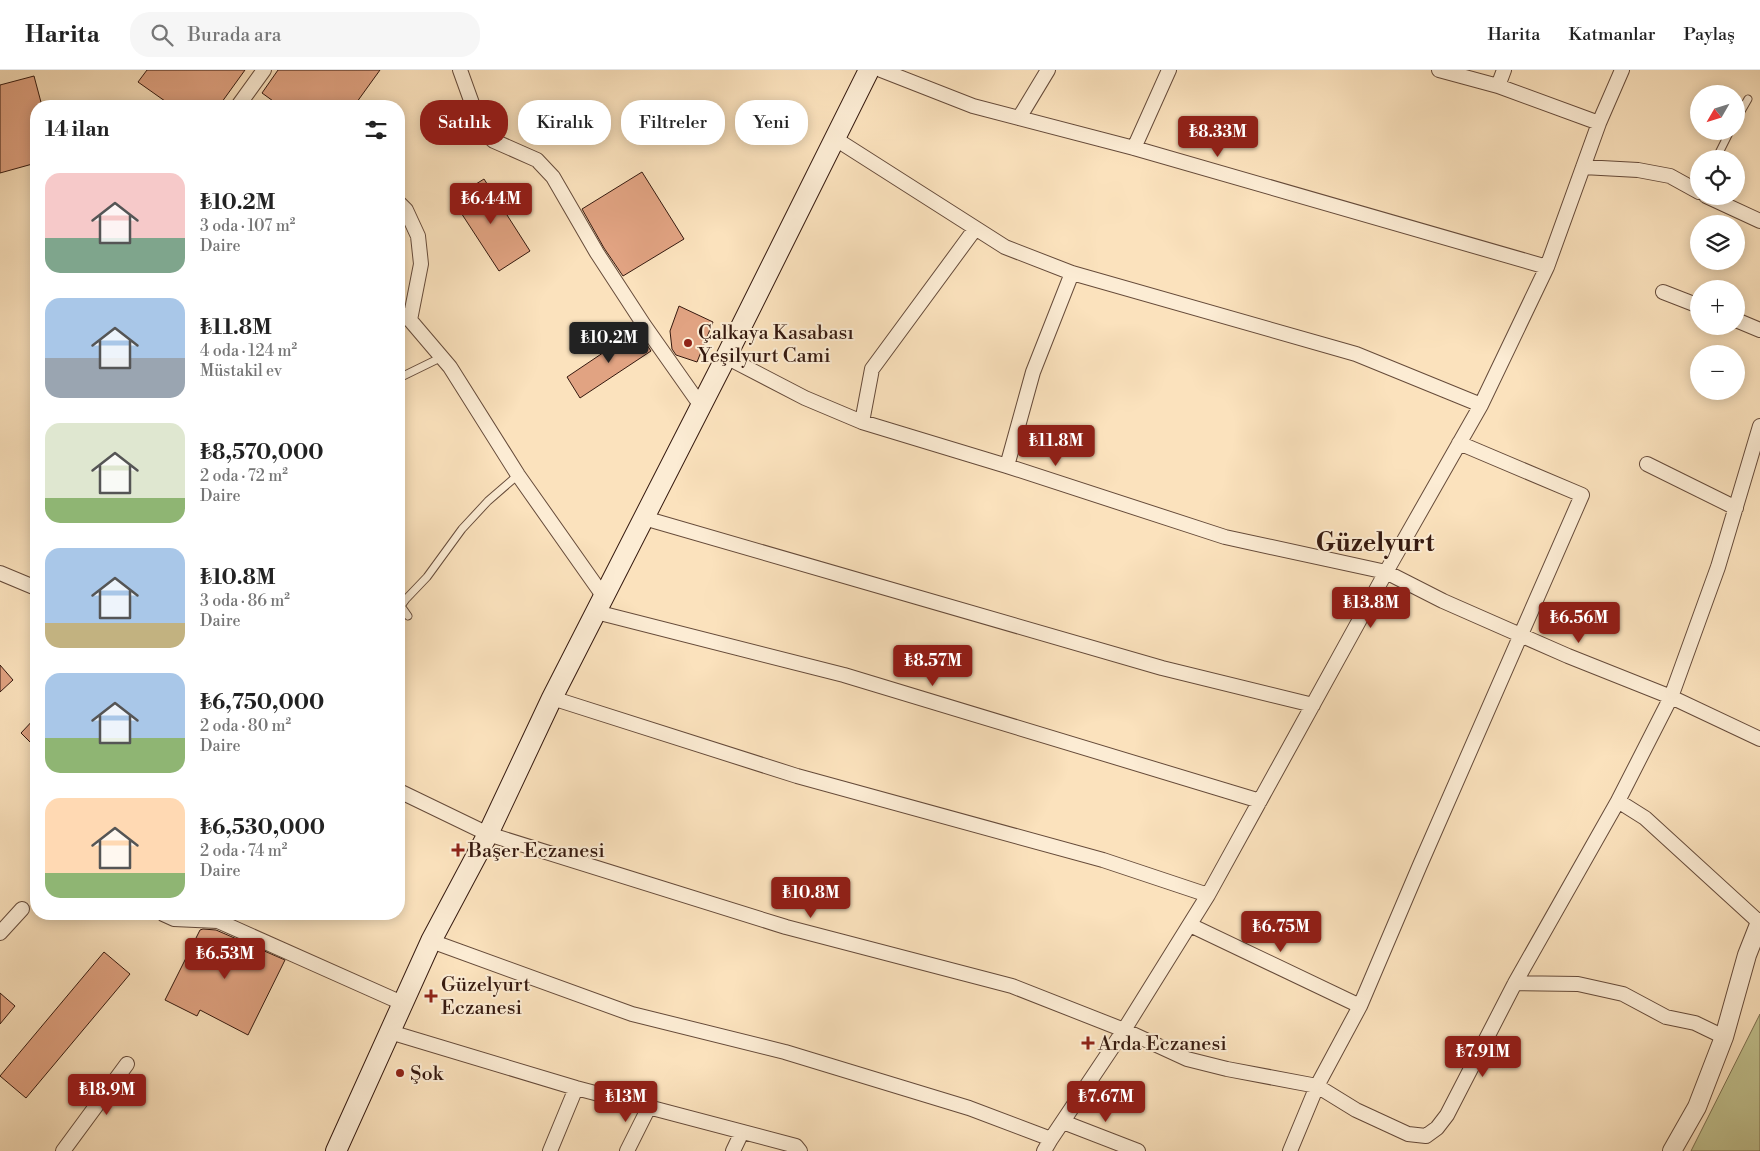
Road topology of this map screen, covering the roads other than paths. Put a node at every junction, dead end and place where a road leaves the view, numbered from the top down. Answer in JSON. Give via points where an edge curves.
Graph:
{"nodes":[{"id":1,"x":264,"y":70,"type":"edge"},
{"id":2,"x":460,"y":70,"type":"edge"},
{"id":3,"x":869,"y":70,"type":"edge"},
{"id":4,"x":881,"y":70,"type":"edge"},
{"id":5,"x":1048,"y":70,"type":"edge"},
{"id":6,"x":1169,"y":70,"type":"edge"},
{"id":7,"x":1439,"y":70,"type":"edge"},
{"id":8,"x":1504,"y":70,"type":"edge"},
{"id":9,"x":1622,"y":70,"type":"edge"},
{"id":10,"x":1498,"y":86,"type":"junction"},
{"id":11,"x":1748,"y":99,"type":"dead end"},
{"id":12,"x":248,"y":100,"type":"edge"},
{"id":13,"x":1745,"y":104,"type":"edge"},
{"id":14,"x":1019,"y":118,"type":"junction"},
{"id":15,"x":1598,"y":123,"type":"junction"},
{"id":16,"x":834,"y":138,"type":"junction"},
{"id":17,"x":1134,"y":148,"type":"junction"},
{"id":18,"x":1583,"y":168,"type":"junction"},
{"id":19,"x":1690,"y":187,"type":"edge"},
{"id":20,"x":1726,"y":205,"type":"edge"},
{"id":21,"x":405,"y":209,"type":"edge"},
{"id":22,"x":1760,"y":221,"type":"edge"},
{"id":23,"x":975,"y":229,"type":"junction"},
{"id":24,"x":1547,"y":267,"type":"junction"},
{"id":25,"x":1072,"y":273,"type":"junction"},
{"id":26,"x":1663,"y":292,"type":"dead end"},
{"id":27,"x":1690,"y":302,"type":"edge"},
{"id":28,"x":405,"y":317,"type":"edge"},
{"id":29,"x":1745,"y":324,"type":"edge"},
{"id":30,"x":1760,"y":330,"type":"edge"},
{"id":31,"x":442,"y":357,"type":"junction"},
{"id":32,"x":726,"y":357,"type":"junction"},
{"id":33,"x":405,"y":375,"type":"edge"},
{"id":34,"x":1481,"y":405,"type":"junction"},
{"id":35,"x":701,"y":406,"type":"junction"},
{"id":36,"x":862,"y":422,"type":"junction"},
{"id":37,"x":1760,"y":426,"type":"edge"},
{"id":38,"x":1460,"y":443,"type":"junction"},
{"id":39,"x":1647,"y":464,"type":"dead end"},
{"id":40,"x":1755,"y":464,"type":"edge"},
{"id":41,"x":1007,"y":466,"type":"junction"},
{"id":42,"x":518,"y":475,"type":"junction"},
{"id":43,"x":1736,"y":508,"type":"junction"},
{"id":44,"x":644,"y":518,"type":"junction"},
{"id":45,"x":0,"y":572,"type":"edge"},
{"id":46,"x":1386,"y":572,"type":"junction"},
{"id":47,"x":30,"y":585,"type":"edge"},
{"id":48,"x":405,"y":601,"type":"edge"},
{"id":49,"x":600,"y":605,"type":"junction"},
{"id":50,"x":405,"y":611,"type":"edge"},
{"id":51,"x":408,"y":616,"type":"dead end"},
{"id":52,"x":1522,"y":636,"type":"junction"},
{"id":53,"x":1671,"y":697,"type":"junction"},
{"id":54,"x":552,"y":698,"type":"junction"},
{"id":55,"x":1312,"y":705,"type":"junction"},
{"id":56,"x":1760,"y":739,"type":"edge"},
{"id":57,"x":405,"y":794,"type":"edge"},
{"id":58,"x":1260,"y":801,"type":"junction"},
{"id":59,"x":1618,"y":801,"type":"junction"},
{"id":60,"x":488,"y":834,"type":"junction"},
{"id":61,"x":1208,"y":894,"type":"junction"},
{"id":62,"x":22,"y":909,"type":"dead end"},
{"id":63,"x":196,"y":920,"type":"edge"},
{"id":64,"x":1760,"y":922,"type":"edge"},
{"id":65,"x":1190,"y":925,"type":"junction"},
{"id":66,"x":0,"y":933,"type":"edge"},
{"id":67,"x":431,"y":941,"type":"junction"},
{"id":68,"x":1515,"y":983,"type":"junction"},
{"id":69,"x":402,"y":1003,"type":"junction"},
{"id":70,"x":1360,"y":1006,"type":"junction"},
{"id":71,"x":1124,"y":1030,"type":"junction"},
{"id":72,"x":390,"y":1032,"type":"junction"},
{"id":73,"x":1724,"y":1037,"type":"junction"},
{"id":74,"x":127,"y":1064,"type":"dead end"},
{"id":75,"x":1317,"y":1086,"type":"junction"},
{"id":76,"x":576,"y":1088,"type":"junction"},
{"id":77,"x":650,"y":1107,"type":"junction"},
{"id":78,"x":1063,"y":1122,"type":"junction"},
{"id":79,"x":742,"y":1132,"type":"junction"},
{"id":80,"x":1048,"y":1145,"type":"edge"},
{"id":81,"x":63,"y":1151,"type":"edge"},
{"id":82,"x":336,"y":1151,"type":"edge"},
{"id":83,"x":550,"y":1151,"type":"edge"},
{"id":84,"x":628,"y":1151,"type":"edge"},
{"id":85,"x":732,"y":1151,"type":"edge"},
{"id":86,"x":800,"y":1151,"type":"edge"},
{"id":87,"x":1138,"y":1151,"type":"edge"},
{"id":88,"x":1290,"y":1151,"type":"edge"},
{"id":89,"x":1672,"y":1151,"type":"edge"}],
"edges":[{"from":1,"to":12,"type":"street"},
{"from":2,"to":35,"type":"street","via":[[482,131],[494,141],[537,160],[553,176],[602,261]]},
{"from":3,"to":16,"type":"main road"},
{"from":4,"to":14,"type":"street","via":[[973,106]]},
{"from":5,"to":14,"type":"street"},
{"from":6,"to":17,"type":"street"},
{"from":7,"to":10,"type":"street"},
{"from":8,"to":10,"type":"street"},
{"from":9,"to":15,"type":"street"},
{"from":10,"to":15,"type":"street"},
{"from":11,"to":13,"type":"lane"},
{"from":14,"to":17,"type":"street"},
{"from":15,"to":18,"type":"street"},
{"from":16,"to":23,"type":"street"},
{"from":16,"to":32,"type":"main road"},
{"from":17,"to":24,"type":"street"},
{"from":18,"to":19,"type":"street","via":[[1638,170],[1670,176]]},
{"from":18,"to":24,"type":"street"},
{"from":20,"to":22,"type":"street"},
{"from":21,"to":28,"type":"street","via":[[418,236],[422,264]]},
{"from":23,"to":25,"type":"street","via":[[1005,247]]},
{"from":23,"to":36,"type":"street","via":[[872,369]]},
{"from":24,"to":34,"type":"street"},
{"from":25,"to":34,"type":"street","via":[[1356,354]]},
{"from":25,"to":41,"type":"street","via":[[1032,372]]},
{"from":26,"to":27,"type":"street"},
{"from":28,"to":31,"type":"street"},
{"from":29,"to":30,"type":"street"},
{"from":31,"to":33,"type":"lane"},
{"from":31,"to":42,"type":"street"},
{"from":32,"to":35,"type":"main road"},
{"from":32,"to":36,"type":"street","via":[[805,398]]},
{"from":34,"to":38,"type":"street"},
{"from":35,"to":44,"type":"main road"},
{"from":36,"to":41,"type":"street"},
{"from":37,"to":40,"type":"street"},
{"from":38,"to":46,"type":"street"},
{"from":38,"to":52,"type":"street","via":[[1582,495]]},
{"from":39,"to":43,"type":"street"},
{"from":40,"to":43,"type":"street"},
{"from":41,"to":46,"type":"street","via":[[1225,537]]},
{"from":42,"to":48,"type":"lane","via":[[462,529]]},
{"from":42,"to":49,"type":"street"},
{"from":43,"to":53,"type":"street"},
{"from":44,"to":49,"type":"main road"},
{"from":44,"to":55,"type":"street","via":[[1162,668]]},
{"from":45,"to":47,"type":"street"},
{"from":46,"to":52,"type":"street"},
{"from":46,"to":55,"type":"street"},
{"from":49,"to":54,"type":"main road"},
{"from":49,"to":58,"type":"street","via":[[844,674]]},
{"from":50,"to":51,"type":"lane"},
{"from":52,"to":53,"type":"street"},
{"from":52,"to":70,"type":"street"},
{"from":53,"to":56,"type":"street"},
{"from":53,"to":59,"type":"street"},
{"from":54,"to":60,"type":"main road"},
{"from":54,"to":61,"type":"street","via":[[797,776],[1103,860]]},
{"from":55,"to":58,"type":"street"},
{"from":57,"to":60,"type":"street"},
{"from":58,"to":61,"type":"street"},
{"from":59,"to":64,"type":"street","via":[[1645,818]]},
{"from":59,"to":68,"type":"street"},
{"from":60,"to":67,"type":"main road"},
{"from":60,"to":71,"type":"street","via":[[786,927],[1012,986]]},
{"from":61,"to":65,"type":"street"},
{"from":62,"to":66,"type":"street"},
{"from":63,"to":69,"type":"street","via":[[218,921]]},
{"from":64,"to":73,"type":"street"},
{"from":65,"to":70,"type":"street"},
{"from":65,"to":71,"type":"street"},
{"from":67,"to":69,"type":"main road"},
{"from":67,"to":80,"type":"street","via":[[632,1014],[786,1052],[969,1108]]},
{"from":68,"to":73,"type":"street","via":[[1578,984],[1623,994],[1666,1018],[1695,1023]]},
{"from":68,"to":75,"type":"street","via":[[1447,1115],[1426,1136],[1408,1134],[1356,1110]]},
{"from":69,"to":72,"type":"main road"},
{"from":70,"to":75,"type":"street"},
{"from":71,"to":75,"type":"street","via":[[1187,1059]]},
{"from":71,"to":78,"type":"street"},
{"from":72,"to":76,"type":"street"},
{"from":72,"to":82,"type":"main road"},
{"from":73,"to":89,"type":"street","via":[[1697,1106]]},
{"from":74,"to":81,"type":"street"},
{"from":75,"to":88,"type":"street"},
{"from":76,"to":77,"type":"street"},
{"from":76,"to":83,"type":"street"},
{"from":77,"to":79,"type":"street"},
{"from":77,"to":84,"type":"street"},
{"from":78,"to":80,"type":"street"},
{"from":78,"to":87,"type":"street"},
{"from":79,"to":85,"type":"street"},
{"from":79,"to":86,"type":"street","via":[[796,1146]]}]}
